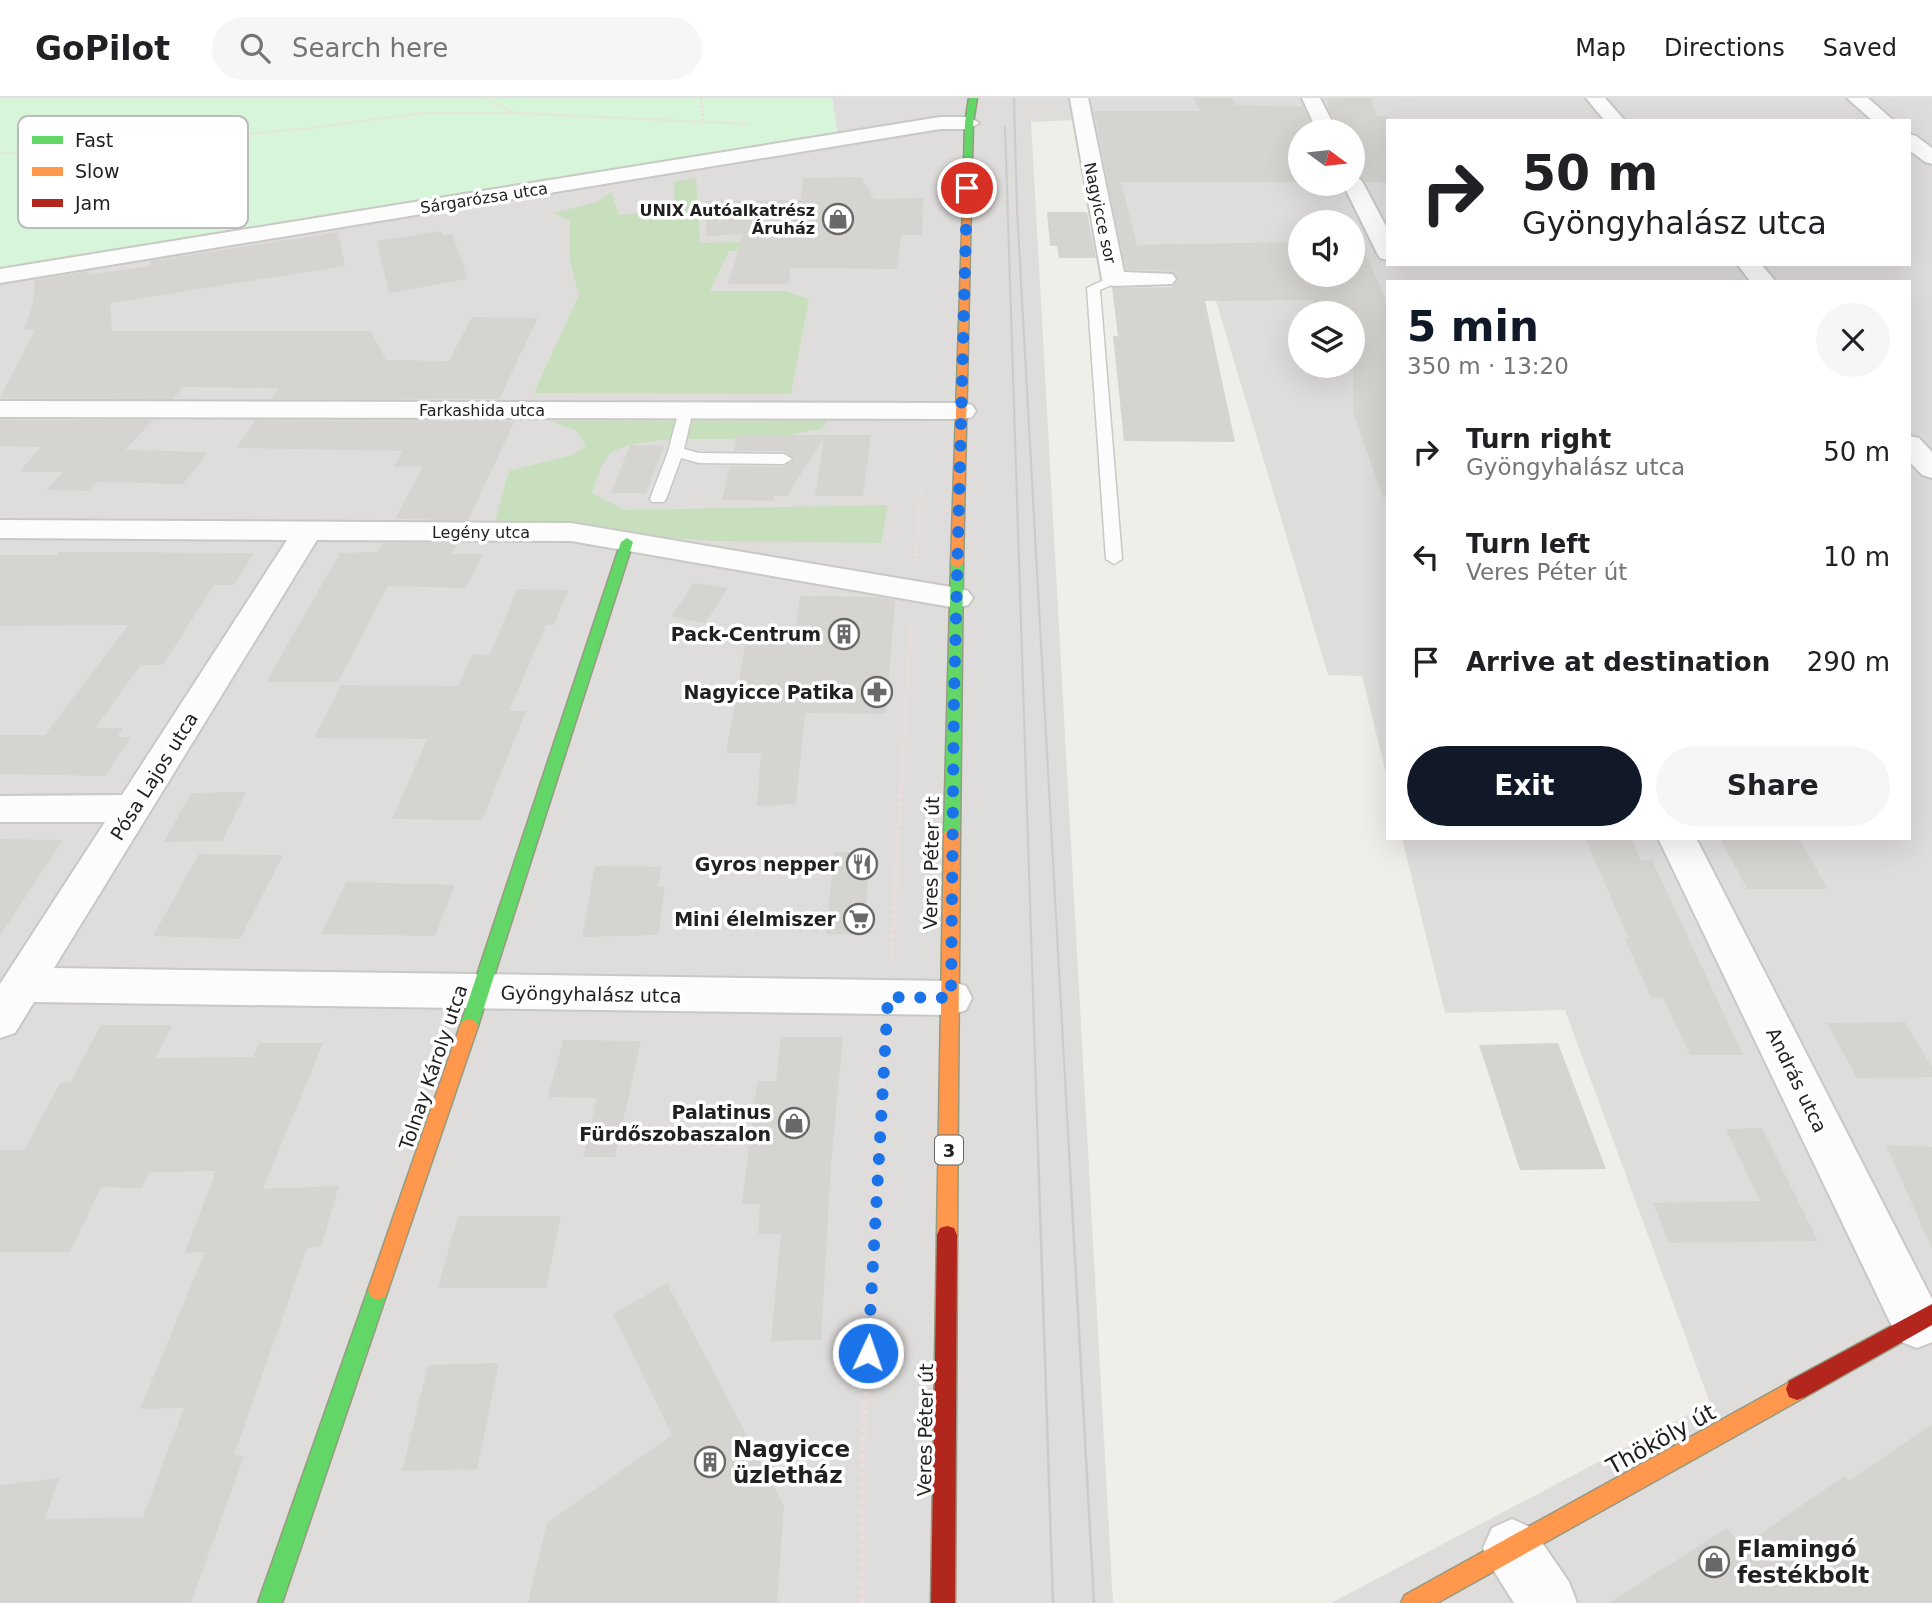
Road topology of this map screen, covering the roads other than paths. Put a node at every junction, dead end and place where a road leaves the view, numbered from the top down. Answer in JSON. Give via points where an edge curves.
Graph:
{"nodes":[{"id":1,"x":973,"y":98,"type":"edge"},
{"id":2,"x":1079,"y":98,"type":"edge"},
{"id":3,"x":1311,"y":98,"type":"edge"},
{"id":4,"x":1595,"y":98,"type":"edge"},
{"id":5,"x":1856,"y":98,"type":"edge"},
{"id":6,"x":1321,"y":119,"type":"edge"},
{"id":7,"x":1614,"y":119,"type":"edge"},
{"id":8,"x":1882,"y":119,"type":"edge"},
{"id":9,"x":969,"y":123,"type":"junction"},
{"id":10,"x":1911,"y":142,"type":"edge"},
{"id":11,"x":1932,"y":158,"type":"edge"},
{"id":12,"x":1359,"y":196,"type":"edge"},
{"id":13,"x":1386,"y":250,"type":"edge"},
{"id":14,"x":1750,"y":266,"type":"edge"},
{"id":15,"x":0,"y":276,"type":"edge"},
{"id":16,"x":1114,"y":279,"type":"junction"},
{"id":17,"x":1164,"y":279,"type":"dead end"},
{"id":18,"x":1762,"y":280,"type":"edge"},
{"id":19,"x":0,"y":409,"type":"edge"},
{"id":20,"x":686,"y":410,"type":"junction"},
{"id":21,"x":963,"y":411,"type":"junction"},
{"id":22,"x":1911,"y":446,"type":"edge"},
{"id":23,"x":676,"y":452,"type":"junction"},
{"id":24,"x":784,"y":459,"type":"dead end"},
{"id":25,"x":1932,"y":469,"type":"edge"},
{"id":26,"x":658,"y":499,"type":"dead end"},
{"id":27,"x":0,"y":529,"type":"edge"},
{"id":28,"x":307,"y":530,"type":"junction"},
{"id":29,"x":627,"y":542,"type":"junction"},
{"id":30,"x":1114,"y":559,"type":"dead end"},
{"id":31,"x":957,"y":598,"type":"junction"},
{"id":32,"x":134,"y":808,"type":"junction"},
{"id":33,"x":0,"y":809,"type":"edge"},
{"id":34,"x":1678,"y":840,"type":"edge"},
{"id":35,"x":22,"y":985,"type":"junction"},
{"id":36,"x":481,"y":993,"type":"junction"},
{"id":37,"x":951,"y":998,"type":"junction"},
{"id":38,"x":0,"y":1020,"type":"edge"},
{"id":39,"x":1924,"y":1318,"type":"edge"},
{"id":40,"x":1512,"y":1548,"type":"junction"},
{"id":41,"x":270,"y":1603,"type":"edge"},
{"id":42,"x":943,"y":1603,"type":"edge"},
{"id":43,"x":1413,"y":1603,"type":"edge"},
{"id":44,"x":1548,"y":1603,"type":"edge"}],
"edges":[{"from":1,"to":9,"type":"main road","number":"3"},
{"from":2,"to":16,"type":"street","name":"Nagyicce sor"},
{"from":3,"to":6,"type":"street"},
{"from":4,"to":7,"type":"street"},
{"from":5,"to":8,"type":"street"},
{"from":9,"to":15,"type":"street","name":"Sárgarózsa utca","via":[[940,123]]},
{"from":9,"to":21,"type":"main road","name":"Veres Péter út","number":"3"},
{"from":10,"to":11,"type":"street"},
{"from":12,"to":13,"type":"street"},
{"from":14,"to":18,"type":"street"},
{"from":16,"to":17,"type":"street","name":"Nagyicce sor"},
{"from":16,"to":30,"type":"lane","via":[[1093,288]]},
{"from":19,"to":20,"type":"street","name":"Farkashida utca"},
{"from":20,"to":21,"type":"street","name":"Farkashida utca"},
{"from":20,"to":23,"type":"lane"},
{"from":21,"to":31,"type":"main road","name":"Veres Péter út","number":"3"},
{"from":22,"to":25,"type":"street"},
{"from":23,"to":24,"type":"lane","via":[[699,458]]},
{"from":23,"to":26,"type":"lane"},
{"from":27,"to":28,"type":"street","name":"Legény utca"},
{"from":28,"to":29,"type":"street","name":"Legény utca","via":[[571,532]]},
{"from":28,"to":32,"type":"street","name":"Pósa Lajos utca"},
{"from":29,"to":31,"type":"street","name":"Legény utca"},
{"from":29,"to":36,"type":"main road","name":"Tolnay Károly utca"},
{"from":31,"to":37,"type":"main road","name":"Veres Péter út","number":"3"},
{"from":32,"to":33,"type":"street"},
{"from":32,"to":35,"type":"street","name":"Pósa Lajos utca"},
{"from":34,"to":39,"type":"street","name":"András utca"},
{"from":35,"to":36,"type":"street","name":"Gyöngyhalász utca"},
{"from":35,"to":38,"type":"street","name":"Pósa Lajos utca"},
{"from":36,"to":37,"type":"street","name":"Gyöngyhalász utca"},
{"from":36,"to":41,"type":"main road","name":"Tolnay Károly utca"},
{"from":37,"to":42,"type":"main road","name":"Veres Péter út","number":"3"},
{"from":39,"to":40,"type":"main road","name":"Thököly út"},
{"from":40,"to":43,"type":"main road","name":"Thököly út"},
{"from":40,"to":44,"type":"street"}]}
